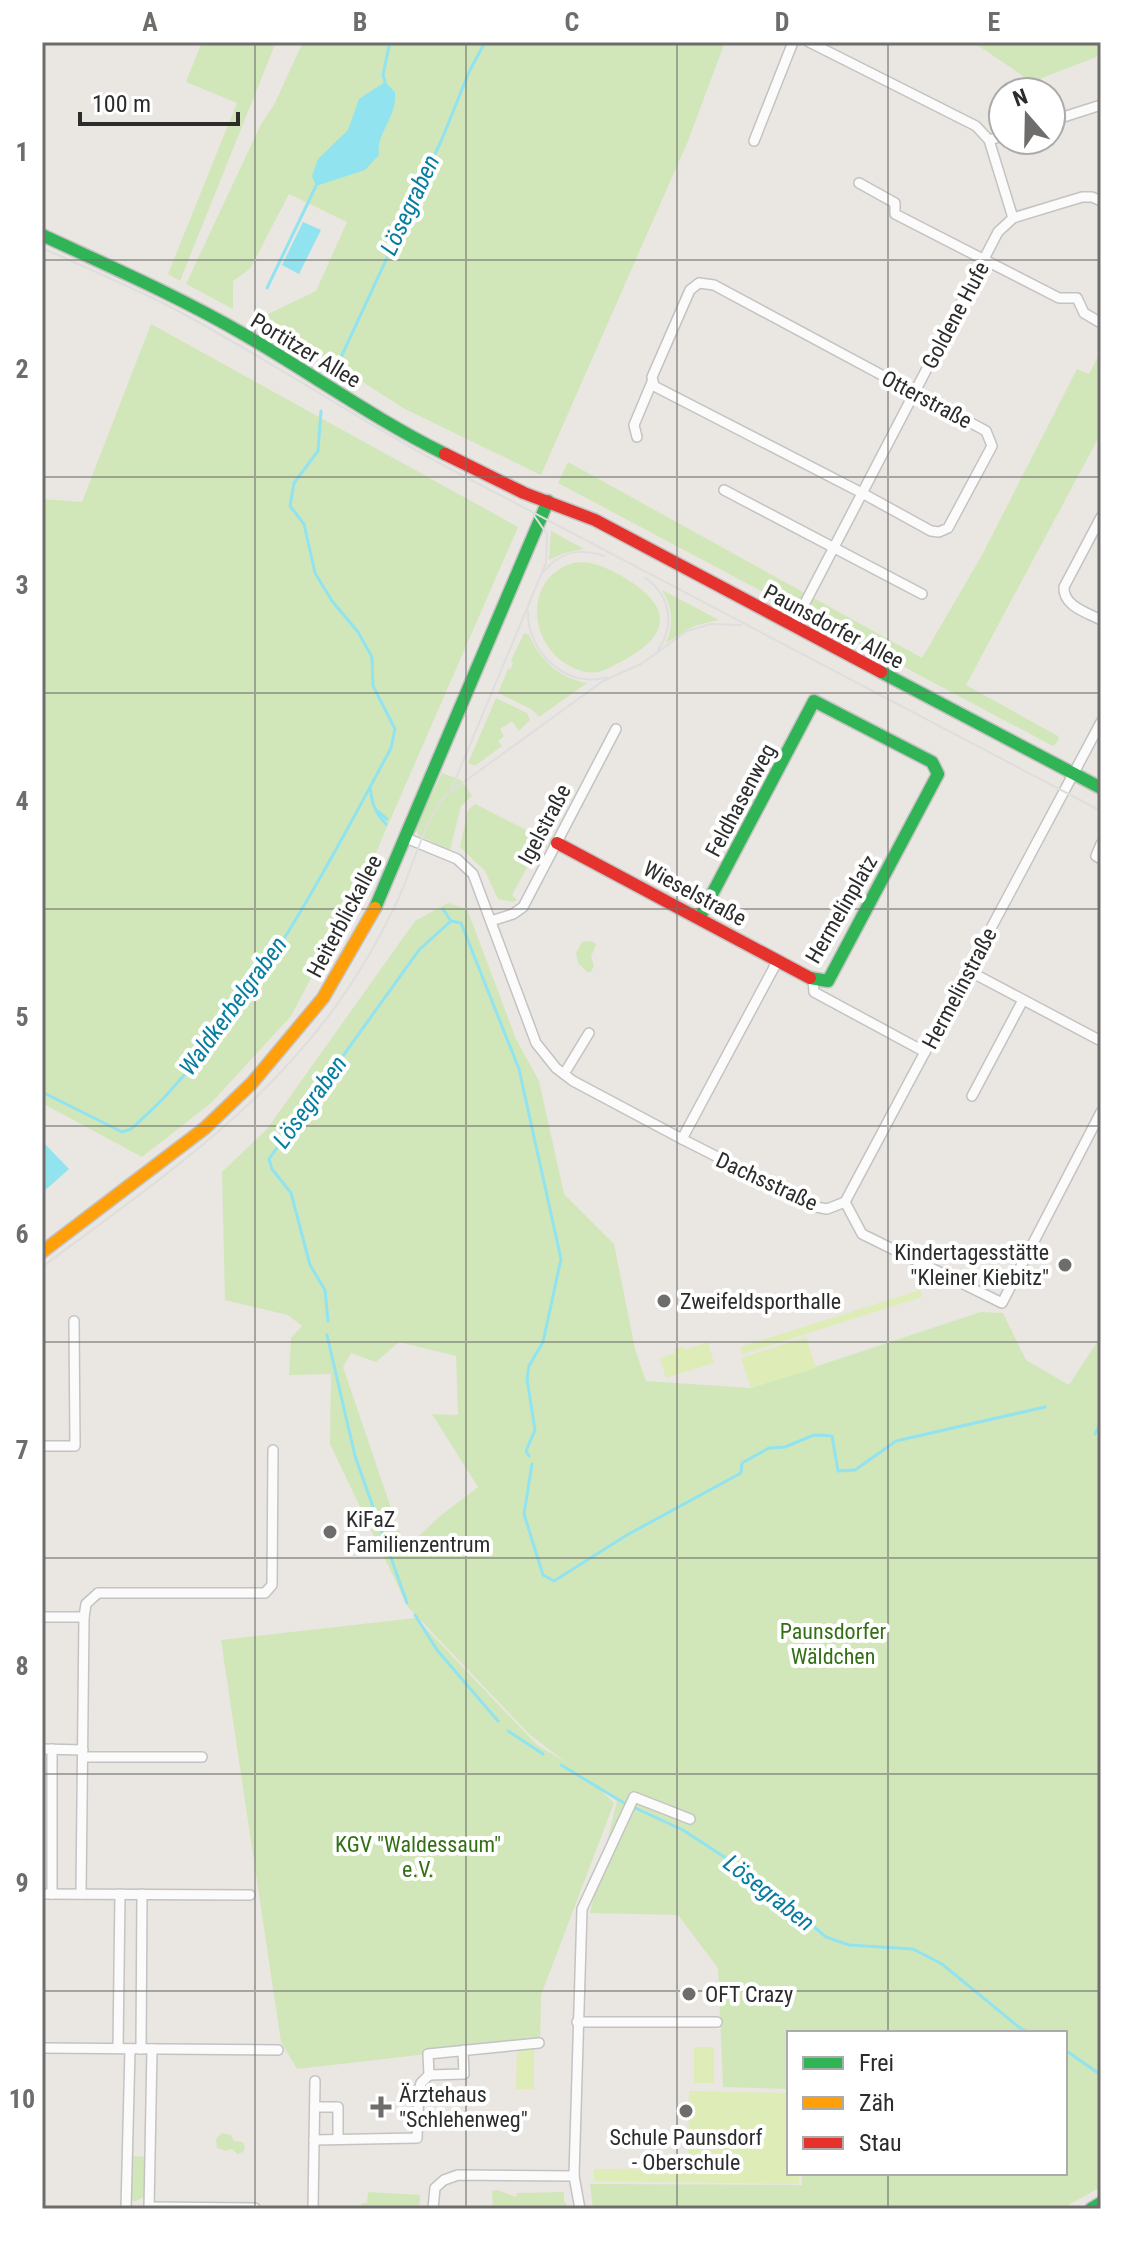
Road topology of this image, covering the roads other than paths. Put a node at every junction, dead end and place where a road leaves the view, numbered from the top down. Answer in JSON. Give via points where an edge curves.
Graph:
{"nodes":[{"id":1,"x":793,"y":42,"type":"edge"},
{"id":2,"x":809,"y":42,"type":"edge"},
{"id":3,"x":1101,"y":105,"type":"edge"},
{"id":4,"x":1067,"y":116,"type":"edge"},
{"id":5,"x":987,"y":138,"type":"edge"},
{"id":6,"x":754,"y":141,"type":"dead end"},
{"id":7,"x":994,"y":156,"type":"edge"},
{"id":8,"x":859,"y":183,"type":"dead end"},
{"id":9,"x":1101,"y":201,"type":"edge"},
{"id":10,"x":1013,"y":218,"type":"junction"},
{"id":11,"x":42,"y":235,"type":"edge"},
{"id":12,"x":984,"y":260,"type":"junction"},
{"id":13,"x":1101,"y":323,"type":"edge"},
{"id":14,"x":652,"y":382,"type":"junction"},
{"id":15,"x":914,"y":393,"type":"junction"},
{"id":16,"x":637,"y":437,"type":"dead end"},
{"id":17,"x":724,"y":490,"type":"dead end"},
{"id":18,"x":862,"y":493,"type":"junction"},
{"id":19,"x":548,"y":501,"type":"junction"},
{"id":20,"x":1101,"y":517,"type":"edge"},
{"id":21,"x":833,"y":547,"type":"junction"},
{"id":22,"x":922,"y":594,"type":"dead end"},
{"id":23,"x":1101,"y":620,"type":"edge"},
{"id":24,"x":793,"y":626,"type":"junction"},
{"id":25,"x":1101,"y":722,"type":"edge"},
{"id":26,"x":616,"y":729,"type":"dead end"},
{"id":27,"x":937,"y":768,"type":"joint"},
{"id":28,"x":1073,"y":774,"type":"junction"},
{"id":29,"x":1101,"y":788,"type":"edge"},
{"id":30,"x":406,"y":838,"type":"junction"},
{"id":31,"x":557,"y":843,"type":"junction"},
{"id":32,"x":1101,"y":844,"type":"edge"},
{"id":33,"x":1101,"y":859,"type":"edge"},
{"id":34,"x":700,"y":917,"type":"junction"},
{"id":35,"x":491,"y":921,"type":"junction"},
{"id":36,"x":778,"y":960,"type":"junction"},
{"id":37,"x":969,"y":971,"type":"junction"},
{"id":38,"x":813,"y":980,"type":"junction"},
{"id":39,"x":1023,"y":1000,"type":"junction"},
{"id":40,"x":589,"y":1033,"type":"dead end"},
{"id":41,"x":1101,"y":1041,"type":"edge"},
{"id":42,"x":925,"y":1052,"type":"junction"},
{"id":43,"x":564,"y":1074,"type":"junction"},
{"id":44,"x":972,"y":1096,"type":"dead end"},
{"id":45,"x":1101,"y":1112,"type":"edge"},
{"id":46,"x":682,"y":1139,"type":"junction"},
{"id":47,"x":845,"y":1202,"type":"junction"},
{"id":48,"x":42,"y":1252,"type":"edge"},
{"id":49,"x":74,"y":1321,"type":"dead end"},
{"id":50,"x":42,"y":1446,"type":"edge"},
{"id":51,"x":273,"y":1450,"type":"dead end"},
{"id":52,"x":42,"y":1617,"type":"edge"},
{"id":53,"x":84,"y":1617,"type":"junction"},
{"id":54,"x":47,"y":1749,"type":"edge"},
{"id":55,"x":83,"y":1753,"type":"junction"},
{"id":56,"x":202,"y":1757,"type":"dead end"},
{"id":57,"x":690,"y":1819,"type":"dead end"},
{"id":58,"x":47,"y":1894,"type":"edge"},
{"id":59,"x":81,"y":1894,"type":"junction"},
{"id":60,"x":120,"y":1894,"type":"junction"},
{"id":61,"x":142,"y":1894,"type":"junction"},
{"id":62,"x":250,"y":1895,"type":"dead end"},
{"id":63,"x":577,"y":2022,"type":"junction"},
{"id":64,"x":717,"y":2022,"type":"dead end"},
{"id":65,"x":539,"y":2043,"type":"dead end"},
{"id":66,"x":42,"y":2048,"type":"edge"},
{"id":67,"x":118,"y":2048,"type":"junction"},
{"id":68,"x":141,"y":2049,"type":"junction"},
{"id":69,"x":278,"y":2050,"type":"dead end"},
{"id":70,"x":463,"y":2050,"type":"junction"},
{"id":71,"x":429,"y":2075,"type":"junction"},
{"id":72,"x":315,"y":2081,"type":"dead end"},
{"id":73,"x":315,"y":2107,"type":"junction"},
{"id":74,"x":338,"y":2139,"type":"junction"},
{"id":75,"x":314,"y":2140,"type":"junction"},
{"id":76,"x":574,"y":2176,"type":"junction"},
{"id":77,"x":1101,"y":2203,"type":"edge"},
{"id":78,"x":149,"y":2208,"type":"edge"},
{"id":79,"x":255,"y":2208,"type":"edge"},
{"id":80,"x":126,"y":2209,"type":"edge"},
{"id":81,"x":313,"y":2209,"type":"edge"},
{"id":82,"x":433,"y":2209,"type":"edge"},
{"id":83,"x":580,"y":2209,"type":"edge"},
{"id":84,"x":1091,"y":2209,"type":"edge"}],
"edges":[{"from":1,"to":6,"type":"street"},
{"from":2,"to":5,"type":"street","via":[[976,126]]},
{"from":3,"to":4,"type":"street"},
{"from":7,"to":10,"type":"street"},
{"from":8,"to":12,"type":"street","via":[[895,203],[895,214]]},
{"from":9,"to":10,"type":"street","via":[[1082,197]]},
{"from":10,"to":12,"type":"street","name":"Goldene Hufe","via":[[998,232]]},
{"from":11,"to":19,"type":"main road","name":"Portitzer Allee","via":[[168,293],[433,448]]},
{"from":12,"to":13,"type":"street","via":[[1059,298],[1077,298],[1084,313]]},
{"from":12,"to":15,"type":"street","name":"Goldene Hufe"},
{"from":14,"to":15,"type":"street","name":"Otterstraße","via":[[690,290],[706,283]]},
{"from":14,"to":16,"type":"street","name":"Otterstraße","via":[[634,425]]},
{"from":14,"to":18,"type":"street","name":"Otterstraße"},
{"from":15,"to":18,"type":"street","name":"Goldene Hufe"},
{"from":15,"to":18,"type":"street","name":"Otterstraße","via":[[986,431],[992,446],[948,528],[939,532]]},
{"from":17,"to":21,"type":"street"},
{"from":18,"to":21,"type":"street","name":"Goldene Hufe"},
{"from":19,"to":24,"type":"main road","name":"Paunsdorfer Allee","via":[[595,520]]},
{"from":19,"to":30,"type":"main road","name":"Heiterblickallee"},
{"from":20,"to":23,"type":"street","via":[[1063,593],[1067,602]]},
{"from":21,"to":22,"type":"street"},
{"from":21,"to":24,"type":"street","name":"Goldene Hufe"},
{"from":24,"to":28,"type":"main road","name":"Paunsdorfer Allee"},
{"from":25,"to":28,"type":"street"},
{"from":26,"to":31,"type":"street","name":"Igelstraße"},
{"from":27,"to":34,"type":"main road","name":"Feldhasenweg","via":[[814,701]]},
{"from":27,"to":38,"type":"main road","name":"Hermelinplatz","via":[[828,981]]},
{"from":28,"to":29,"type":"main road","name":"Paunsdorfer Allee"},
{"from":28,"to":37,"type":"street","name":"Hermelinstraße"},
{"from":30,"to":35,"type":"street","name":"Dachsstraße","via":[[467,866]]},
{"from":30,"to":48,"type":"main road","name":"Heiterblickallee","via":[[352,952],[280,1050],[205,1128]]},
{"from":31,"to":34,"type":"main road","name":"Wieselstraße"},
{"from":31,"to":35,"type":"street","name":"Igelstraße","via":[[523,907]]},
{"from":32,"to":33,"type":"street","via":[[1096,856]]},
{"from":34,"to":36,"type":"main road","name":"Wieselstraße"},
{"from":35,"to":43,"type":"street","name":"Dachsstraße","via":[[536,1043]]},
{"from":36,"to":38,"type":"main road","name":"Wieselstraße"},
{"from":36,"to":46,"type":"street"},
{"from":37,"to":39,"type":"street"},
{"from":37,"to":42,"type":"street","name":"Hermelinstraße"},
{"from":38,"to":42,"type":"street","name":"Hermelinplatz","via":[[814,992]]},
{"from":39,"to":41,"type":"street"},
{"from":39,"to":44,"type":"street"},
{"from":40,"to":43,"type":"street"},
{"from":42,"to":47,"type":"street","name":"Hermelinstraße"},
{"from":43,"to":46,"type":"street","name":"Dachsstraße"},
{"from":45,"to":47,"type":"street","name":"Dachsstraße","via":[[1002,1303],[862,1234]]},
{"from":46,"to":47,"type":"street","name":"Dachsstraße","via":[[816,1207]]},
{"from":49,"to":50,"type":"street","via":[[75,1446]]},
{"from":51,"to":53,"type":"street","via":[[270,1591],[98,1593],[86,1604]]},
{"from":52,"to":53,"type":"street"},
{"from":53,"to":55,"type":"street"},
{"from":54,"to":55,"type":"street"},
{"from":54,"to":58,"type":"street"},
{"from":55,"to":56,"type":"street"},
{"from":55,"to":59,"type":"street"},
{"from":57,"to":63,"type":"street","via":[[634,1797],[582,1909]]},
{"from":58,"to":59,"type":"street"},
{"from":59,"to":60,"type":"street"},
{"from":60,"to":61,"type":"street"},
{"from":60,"to":67,"type":"street"},
{"from":61,"to":62,"type":"street"},
{"from":61,"to":68,"type":"street"},
{"from":63,"to":64,"type":"street"},
{"from":63,"to":76,"type":"street"},
{"from":65,"to":70,"type":"street"},
{"from":66,"to":67,"type":"street"},
{"from":67,"to":68,"type":"street"},
{"from":68,"to":69,"type":"street"},
{"from":68,"to":78,"type":"street"},
{"from":68,"to":80,"type":"street"},
{"from":70,"to":71,"type":"street","via":[[428,2054]]},
{"from":70,"to":71,"type":"street","via":[[464,2074]]},
{"from":71,"to":74,"type":"street","via":[[419,2090],[417,2138]]},
{"from":72,"to":73,"type":"street"},
{"from":73,"to":74,"type":"street","via":[[338,2107]]},
{"from":73,"to":75,"type":"street"},
{"from":74,"to":75,"type":"street"},
{"from":75,"to":81,"type":"street"},
{"from":76,"to":82,"type":"street","via":[[458,2175],[435,2188]]},
{"from":76,"to":83,"type":"street"},
{"from":77,"to":84,"type":"main road"},
{"from":78,"to":79,"type":"street"}]}
